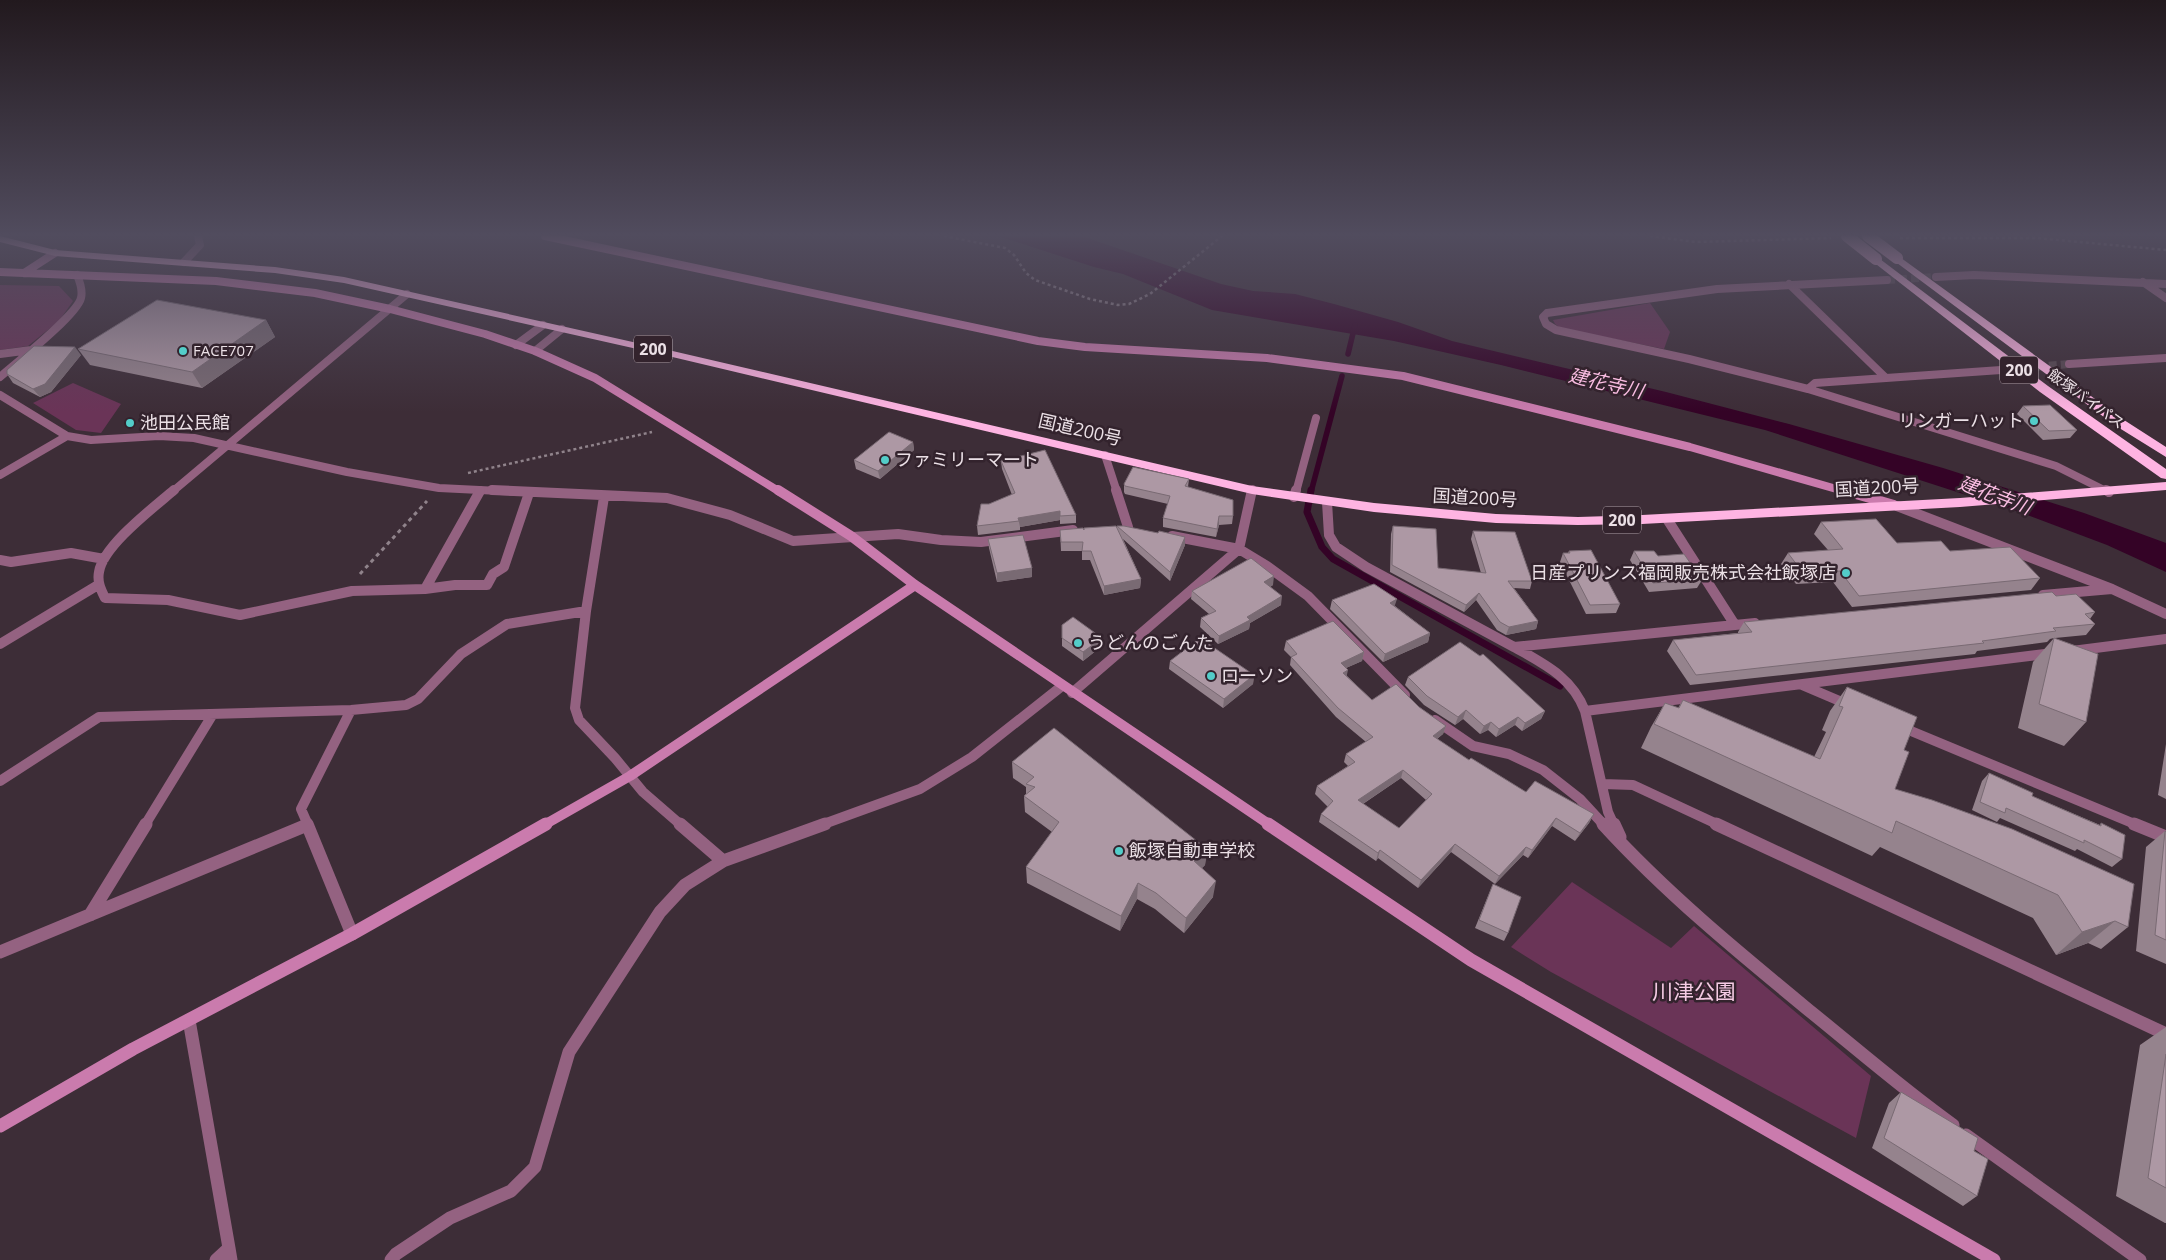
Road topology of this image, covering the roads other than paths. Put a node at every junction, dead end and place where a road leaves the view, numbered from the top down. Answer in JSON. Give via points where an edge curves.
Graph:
{"nodes":[{"id":1,"x":81,"y":295,"type":"edge"},
{"id":2,"x":323,"y":295,"type":"edge"},
{"id":3,"x":406,"y":295,"type":"edge"},
{"id":4,"x":411,"y":295,"type":"edge"},
{"id":5,"x":817,"y":295,"type":"edge"},
{"id":6,"x":1676,"y":295,"type":"edge"},
{"id":7,"x":1800,"y":295,"type":"edge"},
{"id":8,"x":1922,"y":295,"type":"edge"},
{"id":9,"x":1947,"y":295,"type":"edge"},
{"id":10,"x":390,"y":309,"type":"junction"},
{"id":11,"x":543,"y":325,"type":"junction"},
{"id":12,"x":562,"y":329,"type":"junction"},
{"id":13,"x":516,"y":344,"type":"junction"},
{"id":14,"x":33,"y":350,"type":"junction"},
{"id":15,"x":536,"y":351,"type":"junction"},
{"id":16,"x":0,"y":354,"type":"edge"},
{"id":17,"x":2166,"y":358,"type":"edge"},
{"id":18,"x":2069,"y":364,"type":"tunnel mouth"},
{"id":19,"x":2001,"y":370,"type":"tunnel mouth"},
{"id":20,"x":0,"y":377,"type":"edge"},
{"id":21,"x":1886,"y":378,"type":"junction"},
{"id":22,"x":1808,"y":389,"type":"junction"},
{"id":23,"x":0,"y":396,"type":"edge"},
{"id":24,"x":1316,"y":418,"type":"dead end"},
{"id":25,"x":67,"y":436,"type":"junction"},
{"id":26,"x":226,"y":445,"type":"junction"},
{"id":27,"x":2166,"y":453,"type":"edge"},
{"id":28,"x":1105,"y":455,"type":"junction"},
{"id":29,"x":2166,"y":475,"type":"edge"},
{"id":30,"x":0,"y":476,"type":"edge"},
{"id":31,"x":2166,"y":486,"type":"edge"},
{"id":32,"x":1252,"y":490,"type":"junction"},
{"id":33,"x":480,"y":491,"type":"junction"},
{"id":34,"x":2102,"y":492,"type":"junction"},
{"id":35,"x":529,"y":493,"type":"junction"},
{"id":36,"x":604,"y":497,"type":"junction"},
{"id":37,"x":1297,"y":498,"type":"junction"},
{"id":38,"x":1322,"y":502,"type":"junction"},
{"id":39,"x":1897,"y":506,"type":"junction"},
{"id":40,"x":1667,"y":519,"type":"junction"},
{"id":41,"x":1127,"y":528,"type":"edge"},
{"id":42,"x":1080,"y":530,"type":"edge"},
{"id":43,"x":1165,"y":534,"type":"edge"},
{"id":44,"x":851,"y":536,"type":"junction"},
{"id":45,"x":1239,"y":549,"type":"junction"},
{"id":46,"x":104,"y":559,"type":"junction"},
{"id":47,"x":0,"y":560,"type":"edge"},
{"id":48,"x":98,"y":585,"type":"junction"},
{"id":49,"x":915,"y":585,"type":"junction"},
{"id":50,"x":425,"y":589,"type":"junction"},
{"id":51,"x":2112,"y":589,"type":"junction"},
{"id":52,"x":2032,"y":596,"type":"edge"},
{"id":53,"x":586,"y":611,"type":"junction"},
{"id":54,"x":2166,"y":614,"type":"edge"},
{"id":55,"x":1764,"y":622,"type":"edge"},
{"id":56,"x":1735,"y":625,"type":"junction"},
{"id":57,"x":2166,"y":639,"type":"edge"},
{"id":58,"x":0,"y":644,"type":"edge"},
{"id":59,"x":1514,"y":647,"type":"junction"},
{"id":60,"x":1802,"y":685,"type":"junction"},
{"id":61,"x":1067,"y":690,"type":"junction"},
{"id":62,"x":1414,"y":704,"type":"edge"},
{"id":63,"x":1856,"y":708,"type":"edge"},
{"id":64,"x":351,"y":710,"type":"junction"},
{"id":65,"x":1585,"y":711,"type":"junction"},
{"id":66,"x":213,"y":714,"type":"junction"},
{"id":67,"x":1428,"y":716,"type":"edge"},
{"id":68,"x":1893,"y":723,"type":"edge"},
{"id":69,"x":630,"y":776,"type":"junction"},
{"id":70,"x":0,"y":781,"type":"edge"},
{"id":71,"x":1603,"y":784,"type":"junction"},
{"id":72,"x":307,"y":825,"type":"junction"},
{"id":73,"x":2166,"y":837,"type":"edge"},
{"id":74,"x":1626,"y":849,"type":"junction"},
{"id":75,"x":723,"y":861,"type":"junction"},
{"id":76,"x":90,"y":915,"type":"junction"},
{"id":77,"x":352,"y":934,"type":"junction"},
{"id":78,"x":0,"y":952,"type":"edge"},
{"id":79,"x":189,"y":1020,"type":"junction"},
{"id":80,"x":2166,"y":1034,"type":"edge"},
{"id":81,"x":0,"y":1126,"type":"edge"},
{"id":82,"x":230,"y":1254,"type":"edge"},
{"id":83,"x":216,"y":1260,"type":"edge"},
{"id":84,"x":391,"y":1260,"type":"edge"},
{"id":85,"x":1994,"y":1260,"type":"edge"},
{"id":86,"x":2140,"y":1260,"type":"edge"}],
"edges":[{"from":1,"to":14,"type":"street","via":[[61,324]]},
{"from":2,"to":10,"type":"street"},
{"from":3,"to":10,"type":"street"},
{"from":4,"to":11,"type":"highway","name":"国道200号","number":"200"},
{"from":5,"to":39,"type":"street","via":[[1038,341],[1085,347],[1267,358],[1403,376],[1690,447]]},
{"from":6,"to":22,"type":"street","via":[[1543,316],[1546,324],[1556,330]]},
{"from":7,"to":21,"type":"street"},
{"from":8,"to":29,"type":"highway","name":"飯塚バイパス","number":"200","bridge":true,"via":[[2044,389]]},
{"from":9,"to":27,"type":"highway","name":"飯塚バイパス","number":"200","bridge":true,"via":[[2120,423]]},
{"from":10,"to":13,"type":"street"},
{"from":10,"to":26,"type":"street"},
{"from":11,"to":12,"type":"highway","name":"国道200号","number":"200"},
{"from":11,"to":13,"type":"street"},
{"from":12,"to":15,"type":"street"},
{"from":12,"to":28,"type":"highway","name":"国道200号","number":"200"},
{"from":13,"to":15,"type":"street"},
{"from":14,"to":16,"type":"street"},
{"from":14,"to":20,"type":"street"},
{"from":15,"to":44,"type":"street","via":[[595,378]]},
{"from":17,"to":18,"type":"street"},
{"from":19,"to":21,"type":"street"},
{"from":21,"to":22,"type":"street","via":[[1815,384]]},
{"from":22,"to":34,"type":"street","via":[[2056,466]]},
{"from":23,"to":25,"type":"street"},
{"from":24,"to":37,"type":"street"},
{"from":25,"to":26,"type":"street","via":[[91,440],[159,436],[194,438]]},
{"from":25,"to":30,"type":"street"},
{"from":26,"to":33,"type":"street","via":[[347,472],[439,488]]},
{"from":26,"to":46,"type":"street","via":[[141,520]]},
{"from":28,"to":32,"type":"highway","name":"国道200号","number":"200"},
{"from":28,"to":41,"type":"street"},
{"from":31,"to":34,"type":"highway","name":"国道200号","number":"200"},
{"from":32,"to":37,"type":"highway","name":"国道200号","number":"200"},
{"from":32,"to":45,"type":"street"},
{"from":33,"to":35,"type":"street"},
{"from":33,"to":50,"type":"street"},
{"from":34,"to":39,"type":"highway","name":"国道200号","number":"200"},
{"from":35,"to":36,"type":"street"},
{"from":35,"to":50,"type":"street","via":[[504,567],[493,574],[487,584]]},
{"from":36,"to":44,"type":"street","via":[[667,498],[730,515],[793,541]]},
{"from":36,"to":53,"type":"street"},
{"from":37,"to":38,"type":"highway","name":"国道200号","number":"200"},
{"from":38,"to":40,"type":"highway","name":"国道200号","number":"200","via":[[1423,514],[1499,518],[1577,521]]},
{"from":38,"to":59,"type":"street","via":[[1329,535],[1336,547]]},
{"from":39,"to":40,"type":"highway","name":"国道200号","number":"200"},
{"from":39,"to":51,"type":"street"},
{"from":40,"to":56,"type":"street"},
{"from":42,"to":44,"type":"street","via":[[981,542],[898,534]]},
{"from":43,"to":45,"type":"street"},
{"from":44,"to":49,"type":"street"},
{"from":45,"to":61,"type":"street"},
{"from":45,"to":62,"type":"street","via":[[1308,596]]},
{"from":46,"to":47,"type":"street","via":[[71,553],[11,562]]},
{"from":46,"to":48,"type":"street","via":[[98,573]]},
{"from":48,"to":50,"type":"street","via":[[105,598],[168,600],[240,615],[344,593]]},
{"from":48,"to":58,"type":"street"},
{"from":49,"to":61,"type":"street"},
{"from":49,"to":69,"type":"street"},
{"from":51,"to":52,"type":"street"},
{"from":51,"to":54,"type":"street"},
{"from":53,"to":64,"type":"street","via":[[507,624],[461,654],[418,699],[406,705]]},
{"from":53,"to":69,"type":"street","via":[[575,708],[579,720]]},
{"from":55,"to":56,"type":"street"},
{"from":56,"to":59,"type":"street"},
{"from":57,"to":60,"type":"street"},
{"from":59,"to":65,"type":"street","via":[[1566,678],[1582,699]]},
{"from":60,"to":63,"type":"street"},
{"from":60,"to":65,"type":"street"},
{"from":61,"to":75,"type":"street","via":[[972,757],[920,789]]},
{"from":61,"to":85,"type":"street","via":[[1471,960]]},
{"from":64,"to":66,"type":"street"},
{"from":64,"to":72,"type":"street","via":[[301,809]]},
{"from":65,"to":71,"type":"street"},
{"from":66,"to":70,"type":"street","via":[[99,717]]},
{"from":66,"to":76,"type":"street"},
{"from":67,"to":74,"type":"street","via":[[1474,746],[1509,754],[1543,770],[1580,799]]},
{"from":68,"to":73,"type":"street"},
{"from":69,"to":75,"type":"street","via":[[643,792]]},
{"from":69,"to":77,"type":"street"},
{"from":71,"to":74,"type":"street","via":[[1608,812]]},
{"from":71,"to":80,"type":"street","via":[[1633,785]]},
{"from":72,"to":76,"type":"street"},
{"from":72,"to":77,"type":"street"},
{"from":74,"to":86,"type":"street","via":[[1676,898],[1921,1102]]},
{"from":75,"to":84,"type":"street","via":[[685,885],[660,912],[569,1052],[535,1167],[511,1191],[450,1218]]},
{"from":76,"to":78,"type":"street"},
{"from":77,"to":79,"type":"street"},
{"from":79,"to":81,"type":"street"},
{"from":79,"to":82,"type":"street"},
{"from":82,"to":83,"type":"street"}]}
